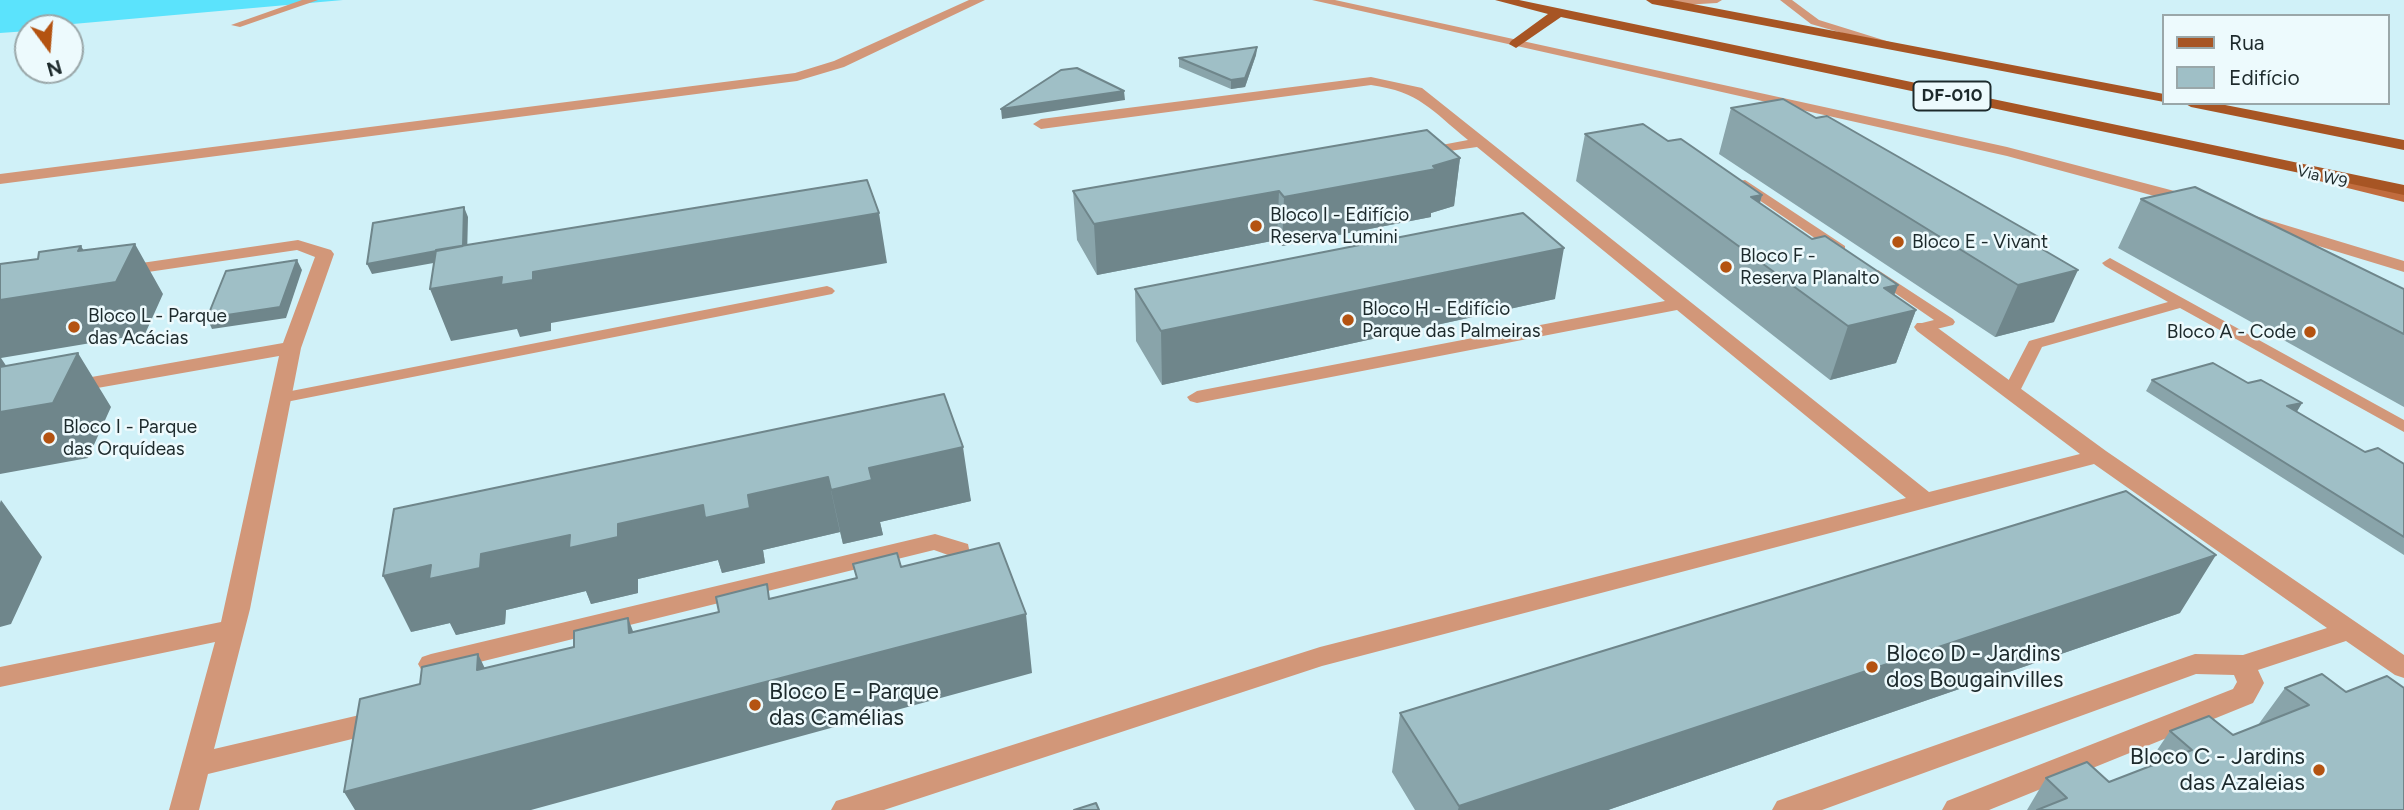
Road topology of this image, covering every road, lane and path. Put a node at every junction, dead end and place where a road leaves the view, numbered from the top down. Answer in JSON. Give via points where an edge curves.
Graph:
{"nodes":[{"id":1,"x":313,"y":0,"type":"edge"},
{"id":2,"x":979,"y":0,"type":"edge"},
{"id":3,"x":1318,"y":0,"type":"edge"},
{"id":4,"x":1501,"y":0,"type":"edge"},
{"id":5,"x":1717,"y":0,"type":"edge"},
{"id":6,"x":1785,"y":0,"type":"edge"},
{"id":7,"x":1658,"y":1,"type":"edge"},
{"id":8,"x":1559,"y":12,"type":"junction"},
{"id":9,"x":236,"y":25,"type":"dead end"},
{"id":10,"x":1516,"y":44,"type":"junction"},
{"id":11,"x":1897,"y":46,"type":"junction"},
{"id":12,"x":2162,"y":98,"type":"edge"},
{"id":13,"x":2201,"y":105,"type":"edge"},
{"id":14,"x":1041,"y":124,"type":"dead end"},
{"id":15,"x":1481,"y":142,"type":"junction"},
{"id":16,"x":2404,"y":145,"type":"edge"},
{"id":17,"x":1400,"y":157,"type":"edge"},
{"id":18,"x":2240,"y":157,"type":"junction"},
{"id":19,"x":1726,"y":171,"type":"edge"},
{"id":20,"x":0,"y":179,"type":"edge"},
{"id":21,"x":2404,"y":190,"type":"edge"},
{"id":22,"x":2404,"y":197,"type":"edge"},
{"id":23,"x":2206,"y":205,"type":"edge"},
{"id":24,"x":2232,"y":213,"type":"edge"},
{"id":25,"x":1848,"y":254,"type":"edge"},
{"id":26,"x":2110,"y":263,"type":"dead end"},
{"id":27,"x":2404,"y":267,"type":"edge"},
{"id":28,"x":1870,"y":269,"type":"edge"},
{"id":29,"x":108,"y":273,"type":"edge"},
{"id":30,"x":827,"y":291,"type":"dead end"},
{"id":31,"x":2180,"y":303,"type":"junction"},
{"id":32,"x":1680,"y":304,"type":"junction"},
{"id":33,"x":1924,"y":327,"type":"joint"},
{"id":34,"x":291,"y":348,"type":"junction"},
{"id":35,"x":53,"y":389,"type":"edge"},
{"id":36,"x":2012,"y":391,"type":"junction"},
{"id":37,"x":1197,"y":397,"type":"dead end"},
{"id":38,"x":281,"y":398,"type":"junction"},
{"id":39,"x":2404,"y":427,"type":"edge"},
{"id":40,"x":2098,"y":456,"type":"junction"},
{"id":41,"x":1925,"y":501,"type":"junction"},
{"id":42,"x":929,"y":581,"type":"edge"},
{"id":43,"x":232,"y":629,"type":"junction"},
{"id":44,"x":2350,"y":631,"type":"junction"},
{"id":45,"x":431,"y":664,"type":"edge"},
{"id":46,"x":2243,"y":665,"type":"junction"},
{"id":47,"x":2404,"y":667,"type":"edge"},
{"id":48,"x":0,"y":677,"type":"edge"},
{"id":49,"x":408,"y":714,"type":"edge"},
{"id":50,"x":196,"y":765,"type":"junction"},
{"id":51,"x":184,"y":810,"type":"edge"},
{"id":52,"x":846,"y":810,"type":"edge"},
{"id":53,"x":1787,"y":810,"type":"edge"},
{"id":54,"x":1957,"y":810,"type":"edge"}],
"edges":[{"from":1,"to":9,"type":"lane"},
{"from":2,"to":20,"type":"street","via":[[839,64],[797,77]]},
{"from":3,"to":10,"type":"street"},
{"from":4,"to":8,"type":"main road","number":"DF-010"},
{"from":5,"to":7,"type":"lane"},
{"from":6,"to":11,"type":"lane","via":[[1815,22]]},
{"from":7,"to":11,"type":"main road","number":"DF-010"},
{"from":8,"to":10,"type":"main road"},
{"from":8,"to":18,"type":"main road","number":"DF-010"},
{"from":10,"to":23,"type":"street","via":[[1915,129],[2116,177]]},
{"from":11,"to":12,"type":"main road","number":"DF-010"},
{"from":13,"to":16,"type":"main road"},
{"from":14,"to":15,"type":"street","via":[[1371,81],[1417,91]]},
{"from":15,"to":17,"type":"street"},
{"from":15,"to":32,"type":"street"},
{"from":18,"to":21,"type":"main road","number":"DF-010"},
{"from":18,"to":22,"type":"street","name":"Via W9"},
{"from":19,"to":25,"type":"lane"},
{"from":24,"to":27,"type":"street"},
{"from":26,"to":31,"type":"lane"},
{"from":28,"to":33,"type":"lane","via":[[1947,322]]},
{"from":29,"to":34,"type":"street","via":[[298,245],[325,254]]},
{"from":30,"to":38,"type":"lane"},
{"from":31,"to":36,"type":"lane","via":[[2035,344]]},
{"from":31,"to":39,"type":"lane"},
{"from":32,"to":37,"type":"street"},
{"from":32,"to":41,"type":"street"},
{"from":33,"to":36,"type":"street"},
{"from":34,"to":35,"type":"street"},
{"from":34,"to":38,"type":"street"},
{"from":36,"to":40,"type":"street"},
{"from":38,"to":43,"type":"street"},
{"from":40,"to":41,"type":"street"},
{"from":40,"to":44,"type":"street"},
{"from":41,"to":52,"type":"street","via":[[1320,657]]},
{"from":42,"to":45,"type":"street","via":[[960,564],[960,550],[935,542]]},
{"from":43,"to":48,"type":"street"},
{"from":43,"to":50,"type":"street"},
{"from":44,"to":46,"type":"street"},
{"from":44,"to":47,"type":"street"},
{"from":46,"to":53,"type":"street","via":[[2195,664]]},
{"from":46,"to":54,"type":"street","via":[[2251,684],[2243,696]]},
{"from":49,"to":50,"type":"street"},
{"from":50,"to":51,"type":"street"}]}
